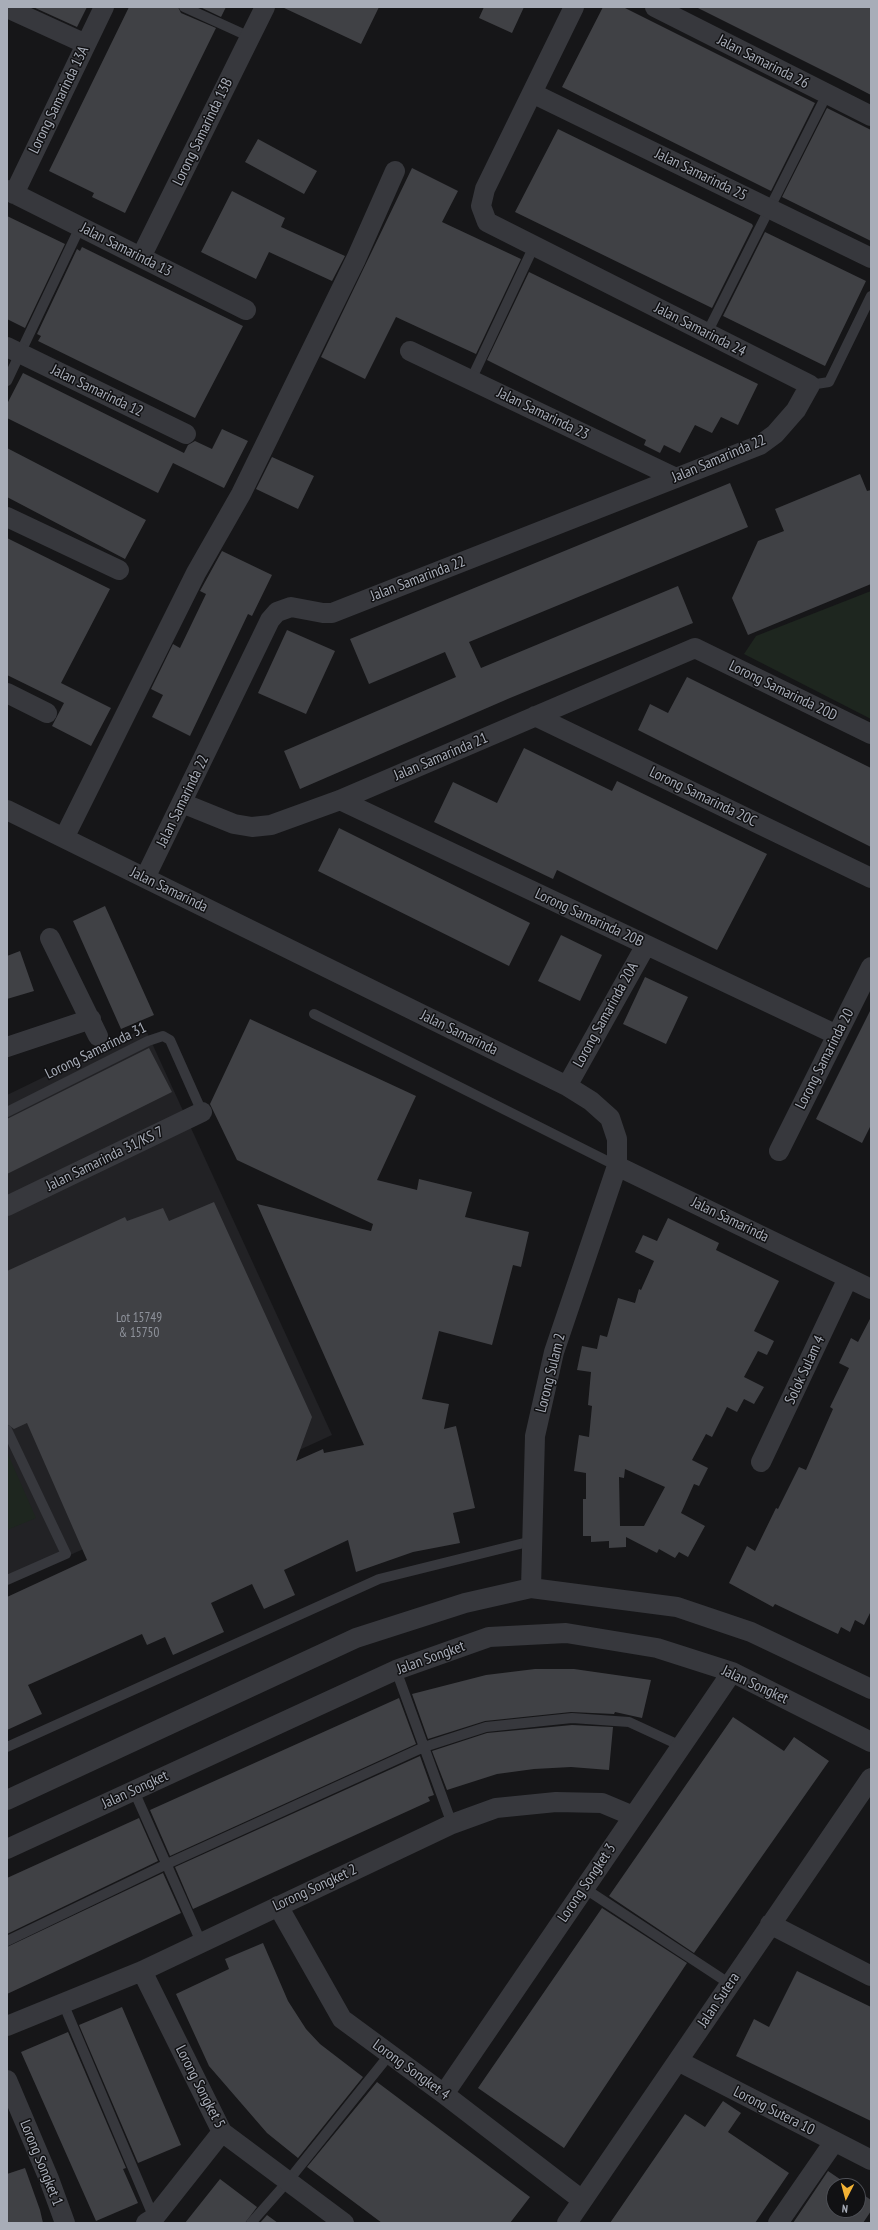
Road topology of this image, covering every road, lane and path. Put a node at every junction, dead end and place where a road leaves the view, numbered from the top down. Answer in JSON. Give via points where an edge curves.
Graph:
{"nodes":[{"id":1,"x":104,"y":7,"type":"edge"},
{"id":2,"x":184,"y":7,"type":"edge"},
{"id":3,"x":265,"y":7,"type":"edge"},
{"id":4,"x":574,"y":7,"type":"edge"},
{"id":5,"x":655,"y":7,"type":"edge"},
{"id":6,"x":7,"y":8,"type":"edge"},
{"id":7,"x":250,"y":37,"type":"junction"},
{"id":8,"x":86,"y":44,"type":"junction"},
{"id":9,"x":532,"y":93,"type":"junction"},
{"id":10,"x":827,"y":94,"type":"junction"},
{"id":11,"x":871,"y":116,"type":"edge"},
{"id":12,"x":395,"y":171,"type":"dead end"},
{"id":13,"x":11,"y":192,"type":"edge"},
{"id":14,"x":770,"y":208,"type":"junction"},
{"id":15,"x":80,"y":227,"type":"junction"},
{"id":16,"x":534,"y":246,"type":"junction"},
{"id":17,"x":141,"y":257,"type":"junction"},
{"id":18,"x":871,"y":258,"type":"edge"},
{"id":19,"x":871,"y":296,"type":"edge"},
{"id":20,"x":246,"y":310,"type":"dead end"},
{"id":21,"x":707,"y":333,"type":"junction"},
{"id":22,"x":410,"y":350,"type":"dead end"},
{"id":23,"x":14,"y":351,"type":"edge"},
{"id":24,"x":471,"y":380,"type":"junction"},
{"id":25,"x":7,"y":381,"type":"edge"},
{"id":26,"x":810,"y":385,"type":"junction"},
{"id":27,"x":186,"y":434,"type":"dead end"},
{"id":28,"x":676,"y":478,"type":"junction"},
{"id":29,"x":7,"y":516,"type":"edge"},
{"id":30,"x":119,"y":570,"type":"dead end"},
{"id":31,"x":695,"y":648,"type":"joint"},
{"id":32,"x":7,"y":693,"type":"edge"},
{"id":33,"x":48,"y":712,"type":"dead end"},
{"id":34,"x":535,"y":716,"type":"junction"},
{"id":35,"x":871,"y":734,"type":"edge"},
{"id":36,"x":340,"y":800,"type":"junction"},
{"id":37,"x":182,"y":803,"type":"junction"},
{"id":38,"x":7,"y":810,"type":"edge"},
{"id":39,"x":70,"y":827,"type":"junction"},
{"id":40,"x":145,"y":878,"type":"junction"},
{"id":41,"x":871,"y":878,"type":"edge"},
{"id":42,"x":50,"y":938,"type":"dead end"},
{"id":43,"x":646,"y":945,"type":"junction"},
{"id":44,"x":871,"y":968,"type":"edge"},
{"id":45,"x":314,"y":1014,"type":"dead end"},
{"id":46,"x":837,"y":1035,"type":"junction"},
{"id":47,"x":7,"y":1047,"type":"edge"},
{"id":48,"x":567,"y":1086,"type":"junction"},
{"id":49,"x":7,"y":1112,"type":"edge"},
{"id":50,"x":202,"y":1112,"type":"joint"},
{"id":51,"x":779,"y":1151,"type":"dead end"},
{"id":52,"x":617,"y":1166,"type":"junction"},
{"id":53,"x":7,"y":1206,"type":"edge"},
{"id":54,"x":848,"y":1278,"type":"junction"},
{"id":55,"x":871,"y":1289,"type":"edge"},
{"id":56,"x":7,"y":1430,"type":"edge"},
{"id":57,"x":761,"y":1462,"type":"dead end"},
{"id":58,"x":532,"y":1541,"type":"junction"},
{"id":59,"x":7,"y":1580,"type":"edge"},
{"id":60,"x":531,"y":1588,"type":"junction"},
{"id":61,"x":396,"y":1670,"type":"junction"},
{"id":62,"x":732,"y":1672,"type":"junction"},
{"id":63,"x":871,"y":1688,"type":"edge"},
{"id":64,"x":871,"y":1742,"type":"edge"},
{"id":65,"x":424,"y":1746,"type":"junction"},
{"id":66,"x":681,"y":1746,"type":"junction"},
{"id":67,"x":7,"y":1747,"type":"edge"},
{"id":68,"x":871,"y":1778,"type":"edge"},
{"id":69,"x":134,"y":1791,"type":"junction"},
{"id":70,"x":7,"y":1800,"type":"edge"},
{"id":71,"x":633,"y":1816,"type":"junction"},
{"id":72,"x":452,"y":1824,"type":"junction"},
{"id":73,"x":7,"y":1849,"type":"edge"},
{"id":74,"x":167,"y":1864,"type":"junction"},
{"id":75,"x":584,"y":1888,"type":"junction"},
{"id":76,"x":278,"y":1906,"type":"junction"},
{"id":77,"x":770,"y":1924,"type":"junction"},
{"id":78,"x":7,"y":1942,"type":"edge"},
{"id":79,"x":201,"y":1942,"type":"junction"},
{"id":80,"x":142,"y":1971,"type":"junction"},
{"id":81,"x":871,"y":1976,"type":"edge"},
{"id":82,"x":730,"y":1984,"type":"junction"},
{"id":83,"x":63,"y":2003,"type":"junction"},
{"id":84,"x":7,"y":2026,"type":"edge"},
{"id":85,"x":390,"y":2054,"type":"junction"},
{"id":86,"x":678,"y":2061,"type":"junction"},
{"id":87,"x":7,"y":2080,"type":"edge"},
{"id":88,"x":444,"y":2094,"type":"junction"},
{"id":89,"x":222,"y":2132,"type":"junction"},
{"id":90,"x":834,"y":2142,"type":"junction"},
{"id":91,"x":871,"y":2160,"type":"edge"},
{"id":92,"x":288,"y":2181,"type":"junction"},
{"id":93,"x":582,"y":2200,"type":"junction"},
{"id":94,"x":150,"y":2220,"type":"edge"},
{"id":95,"x":65,"y":2223,"type":"edge"},
{"id":96,"x":251,"y":2223,"type":"edge"},
{"id":97,"x":344,"y":2223,"type":"edge"},
{"id":98,"x":567,"y":2223,"type":"edge"},
{"id":99,"x":778,"y":2223,"type":"edge"}],
"edges":[{"from":1,"to":8,"type":"street","name":"Lorong Samarinda 13A"},
{"from":2,"to":7,"type":"lane"},
{"from":3,"to":7,"type":"street","name":"Lorong Samarinda 13B"},
{"from":4,"to":9,"type":"street"},
{"from":5,"to":10,"type":"street","name":"Jalan Samarinda 26"},
{"from":6,"to":8,"type":"street"},
{"from":7,"to":17,"type":"street","name":"Lorong Samarinda 13B"},
{"from":8,"to":13,"type":"street","name":"Lorong Samarinda 13A"},
{"from":9,"to":14,"type":"street","name":"Jalan Samarinda 25"},
{"from":9,"to":16,"type":"street","name":"Jalan Samarinda 24","via":[[485,189],[481,206],[487,222]]},
{"from":10,"to":11,"type":"street","name":"Jalan Samarinda 26"},
{"from":10,"to":14,"type":"lane"},
{"from":12,"to":39,"type":"street","via":[[356,259],[241,494],[196,573]]},
{"from":13,"to":15,"type":"street","name":"Jalan Samarinda 13"},
{"from":14,"to":18,"type":"street","name":"Jalan Samarinda 25"},
{"from":14,"to":21,"type":"lane"},
{"from":15,"to":17,"type":"street","name":"Jalan Samarinda 13"},
{"from":15,"to":23,"type":"lane"},
{"from":16,"to":21,"type":"street","name":"Jalan Samarinda 24"},
{"from":16,"to":24,"type":"lane"},
{"from":17,"to":20,"type":"street","name":"Jalan Samarinda 13"},
{"from":19,"to":26,"type":"lane","via":[[829,382]]},
{"from":21,"to":26,"type":"street","name":"Jalan Samarinda 24"},
{"from":22,"to":24,"type":"street","name":"Jalan Samarinda 23"},
{"from":23,"to":25,"type":"lane"},
{"from":23,"to":27,"type":"street","name":"Jalan Samarinda 12"},
{"from":24,"to":28,"type":"street","name":"Jalan Samarinda 23"},
{"from":26,"to":28,"type":"street","name":"Jalan Samarinda 22","via":[[796,410],[768,440]]},
{"from":28,"to":37,"type":"street","name":"Jalan Samarinda 22","via":[[332,613],[291,607],[277,612],[270,620]]},
{"from":29,"to":30,"type":"street"},
{"from":31,"to":34,"type":"street","name":"Jalan Samarinda 21"},
{"from":31,"to":35,"type":"street","name":"Lorong Samarinda 20D"},
{"from":32,"to":33,"type":"street"},
{"from":34,"to":36,"type":"street","name":"Jalan Samarinda 21"},
{"from":34,"to":41,"type":"street","name":"Lorong Samarinda 20C"},
{"from":36,"to":37,"type":"street","name":"Jalan Samarinda 21","via":[[271,825],[252,827],[234,824]]},
{"from":36,"to":43,"type":"street","name":"Lorong Samarinda 20B"},
{"from":37,"to":40,"type":"street","name":"Jalan Samarinda 22"},
{"from":38,"to":39,"type":"street","name":"Jalan Samarinda"},
{"from":39,"to":40,"type":"street","name":"Jalan Samarinda"},
{"from":40,"to":48,"type":"street","name":"Jalan Samarinda"},
{"from":42,"to":47,"type":"street","via":[[94,1027]]},
{"from":43,"to":46,"type":"street","name":"Lorong Samarinda 20B"},
{"from":43,"to":48,"type":"street","name":"Lorong Samarinda 20A"},
{"from":44,"to":46,"type":"street","name":"Lorong Samarinda 20"},
{"from":45,"to":52,"type":"lane"},
{"from":46,"to":51,"type":"street","name":"Lorong Samarinda 20"},
{"from":48,"to":52,"type":"street","name":"Jalan Samarinda","via":[[591,1100],[610,1118],[617,1139]]},
{"from":49,"to":50,"type":"lane","name":"Lorong Samarinda 31","via":[[148,1041],[163,1036],[170,1040]]},
{"from":50,"to":53,"type":"street","name":"Jalan Samarinda 31/KS 7"},
{"from":52,"to":54,"type":"street","name":"Jalan Samarinda"},
{"from":52,"to":58,"type":"street","name":"Lorong Sulam 2","via":[[554,1352],[535,1436]]},
{"from":54,"to":55,"type":"street","name":"Jalan Samarinda"},
{"from":54,"to":57,"type":"street","name":"Solok Sulam 4"},
{"from":56,"to":59,"type":"lane","via":[[66,1554]]},
{"from":58,"to":60,"type":"street","name":"Lorong Sulam 2"},
{"from":58,"to":67,"type":"lane","via":[[379,1579]]},
{"from":60,"to":63,"type":"street","via":[[678,1607],[751,1632]]},
{"from":60,"to":70,"type":"street","via":[[465,1603],[356,1638]]},
{"from":61,"to":62,"type":"street","name":"Jalan Songket","via":[[488,1637],[566,1633],[657,1648]]},
{"from":61,"to":65,"type":"lane"},
{"from":61,"to":69,"type":"street","name":"Jalan Songket"},
{"from":62,"to":64,"type":"street","name":"Jalan Songket"},
{"from":62,"to":66,"type":"street","name":"Lorong Songket 3"},
{"from":65,"to":66,"type":"lane","via":[[486,1728],[572,1718],[629,1722]]},
{"from":65,"to":72,"type":"lane"},
{"from":65,"to":74,"type":"lane"},
{"from":66,"to":71,"type":"street","name":"Lorong Songket 3"},
{"from":68,"to":77,"type":"street","name":"Jalan Sutera"},
{"from":69,"to":73,"type":"street","name":"Jalan Songket"},
{"from":69,"to":74,"type":"lane"},
{"from":71,"to":72,"type":"street","name":"Lorong Songket 2","via":[[602,1803],[556,1802],[496,1808]]},
{"from":71,"to":75,"type":"street","name":"Lorong Songket 3"},
{"from":72,"to":76,"type":"street","name":"Lorong Songket 2"},
{"from":74,"to":78,"type":"lane"},
{"from":74,"to":79,"type":"lane"},
{"from":75,"to":82,"type":"lane"},
{"from":75,"to":88,"type":"street","name":"Lorong Songket 3"},
{"from":76,"to":79,"type":"street","name":"Lorong Songket 2"},
{"from":76,"to":85,"type":"street","name":"Lorong Songket 4","via":[[342,2019]]},
{"from":77,"to":81,"type":"street"},
{"from":77,"to":82,"type":"street","name":"Jalan Sutera"},
{"from":79,"to":80,"type":"street","name":"Lorong Songket 2"},
{"from":80,"to":83,"type":"street","name":"Lorong Songket 2"},
{"from":80,"to":89,"type":"street","name":"Lorong Songket 5"},
{"from":82,"to":86,"type":"street","name":"Jalan Sutera"},
{"from":83,"to":84,"type":"street","name":"Lorong Songket 2"},
{"from":83,"to":94,"type":"lane"},
{"from":85,"to":88,"type":"street","name":"Lorong Songket 4"},
{"from":85,"to":92,"type":"lane"},
{"from":86,"to":90,"type":"street","name":"Lorong Sutera 10"},
{"from":86,"to":93,"type":"street","name":"Jalan Sutera"},
{"from":87,"to":95,"type":"street","name":"Lorong Songket 1","via":[[50,2179]]},
{"from":88,"to":93,"type":"street","name":"Lorong Songket 4"},
{"from":89,"to":92,"type":"street","name":"Lorong Songket 5"},
{"from":89,"to":94,"type":"street"},
{"from":90,"to":91,"type":"street","name":"Lorong Sutera 10"},
{"from":90,"to":99,"type":"street"},
{"from":92,"to":96,"type":"lane"},
{"from":92,"to":97,"type":"street","name":"Lorong Songket 5"},
{"from":93,"to":98,"type":"street","name":"Jalan Sutera"}]}
